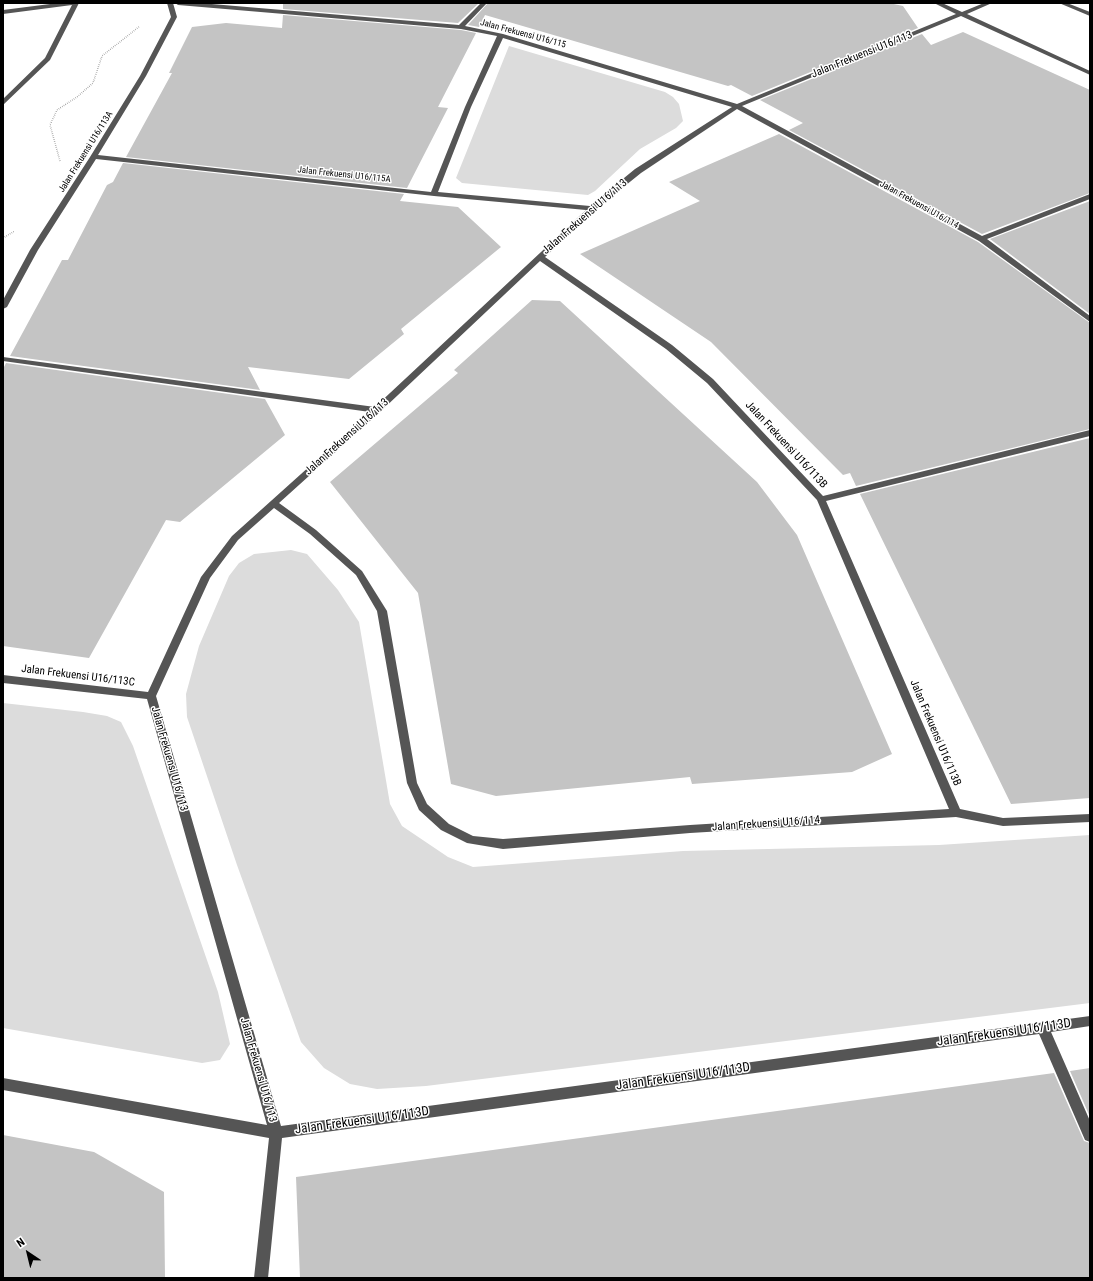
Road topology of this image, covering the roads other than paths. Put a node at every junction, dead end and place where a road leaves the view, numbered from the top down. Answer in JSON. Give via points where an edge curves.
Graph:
{"nodes":[{"id":1,"x":72,"y":3,"type":"edge"},
{"id":2,"x":76,"y":3,"type":"edge"},
{"id":3,"x":170,"y":3,"type":"edge"},
{"id":4,"x":178,"y":3,"type":"edge"},
{"id":5,"x":484,"y":3,"type":"edge"},
{"id":6,"x":937,"y":3,"type":"edge"},
{"id":7,"x":990,"y":3,"type":"edge"},
{"id":8,"x":1062,"y":3,"type":"edge"},
{"id":9,"x":3,"y":12,"type":"edge"},
{"id":10,"x":963,"y":14,"type":"junction"},
{"id":11,"x":1090,"y":14,"type":"edge"},
{"id":12,"x":461,"y":27,"type":"junction"},
{"id":13,"x":501,"y":35,"type":"junction"},
{"id":14,"x":1090,"y":73,"type":"edge"},
{"id":15,"x":3,"y":103,"type":"edge"},
{"id":16,"x":737,"y":106,"type":"junction"},
{"id":17,"x":94,"y":157,"type":"junction"},
{"id":18,"x":434,"y":194,"type":"junction"},
{"id":19,"x":1090,"y":196,"type":"edge"},
{"id":20,"x":592,"y":208,"type":"junction"},
{"id":21,"x":982,"y":239,"type":"junction"},
{"id":22,"x":540,"y":257,"type":"junction"},
{"id":23,"x":3,"y":307,"type":"edge"},
{"id":24,"x":1090,"y":320,"type":"edge"},
{"id":25,"x":3,"y":359,"type":"edge"},
{"id":26,"x":377,"y":410,"type":"junction"},
{"id":27,"x":1090,"y":433,"type":"edge"},
{"id":28,"x":821,"y":499,"type":"junction"},
{"id":29,"x":273,"y":504,"type":"junction"},
{"id":30,"x":3,"y":678,"type":"edge"},
{"id":31,"x":151,"y":696,"type":"junction"},
{"id":32,"x":956,"y":813,"type":"junction"},
{"id":33,"x":1090,"y":818,"type":"edge"},
{"id":34,"x":1090,"y":1021,"type":"edge"},
{"id":35,"x":1044,"y":1028,"type":"junction"},
{"id":36,"x":3,"y":1084,"type":"edge"},
{"id":37,"x":276,"y":1133,"type":"junction"},
{"id":38,"x":1090,"y":1136,"type":"edge"},
{"id":39,"x":261,"y":1278,"type":"edge"}],
"edges":[{"from":1,"to":9,"type":"street"},
{"from":2,"to":15,"type":"street","via":[[48,59]]},
{"from":3,"to":17,"type":"street","name":"Jalan Frekuensi U16/113A","via":[[174,17],[143,76]]},
{"from":4,"to":12,"type":"street","name":"Jalan Frekuensi U16/115"},
{"from":5,"to":12,"type":"street"},
{"from":6,"to":10,"type":"street"},
{"from":7,"to":10,"type":"street","name":"Jalan Frekuensi U16/113"},
{"from":8,"to":11,"type":"street"},
{"from":10,"to":14,"type":"street"},
{"from":10,"to":16,"type":"street","name":"Jalan Frekuensi U16/113"},
{"from":12,"to":13,"type":"street","name":"Jalan Frekuensi U16/115"},
{"from":13,"to":16,"type":"street","name":"Jalan Frekuensi U16/115"},
{"from":13,"to":18,"type":"street","via":[[468,107]]},
{"from":16,"to":20,"type":"street","name":"Jalan Frekuensi U16/113","via":[[638,171]]},
{"from":16,"to":21,"type":"street","name":"Jalan Frekuensi U16/114"},
{"from":17,"to":18,"type":"street","name":"Jalan Frekuensi U16/115A"},
{"from":17,"to":23,"type":"street","name":"Jalan Frekuensi U16/113A","via":[[34,250]]},
{"from":18,"to":20,"type":"street","name":"Jalan Frekuensi U16/115A"},
{"from":19,"to":21,"type":"street"},
{"from":20,"to":22,"type":"street","name":"Jalan Frekuensi U16/113"},
{"from":21,"to":24,"type":"street","name":"Jalan Frekuensi U16/114"},
{"from":22,"to":26,"type":"street","name":"Jalan Frekuensi U16/113"},
{"from":22,"to":28,"type":"street","name":"Jalan Frekuensi U16/113B","via":[[669,347],[710,381]]},
{"from":25,"to":26,"type":"street"},
{"from":26,"to":29,"type":"street","name":"Jalan Frekuensi U16/113"},
{"from":27,"to":28,"type":"street"},
{"from":28,"to":32,"type":"street","name":"Jalan Frekuensi U16/113B"},
{"from":29,"to":31,"type":"street","name":"Jalan Frekuensi U16/113","via":[[236,538],[206,577]]},
{"from":29,"to":32,"type":"street","name":"Jalan Frekuensi U16/114","via":[[313,532],[359,573],[382,611],[412,783],[423,807],[445,827],[471,840],[503,844],[690,829]]},
{"from":30,"to":31,"type":"street","name":"Jalan Frekuensi U16/113C"},
{"from":31,"to":37,"type":"street","name":"Jalan Frekuensi U16/113"},
{"from":32,"to":33,"type":"street","name":"Jalan Frekuensi U16/114","via":[[1002,822]]},
{"from":34,"to":35,"type":"street","name":"Jalan Frekuensi U16/113D"},
{"from":35,"to":37,"type":"street","name":"Jalan Frekuensi U16/113D"},
{"from":35,"to":38,"type":"street"},
{"from":36,"to":37,"type":"street","name":"Jalan Frekuensi U16/113"},
{"from":37,"to":39,"type":"street","name":"Jalan Frekuensi U16/113"}]}
